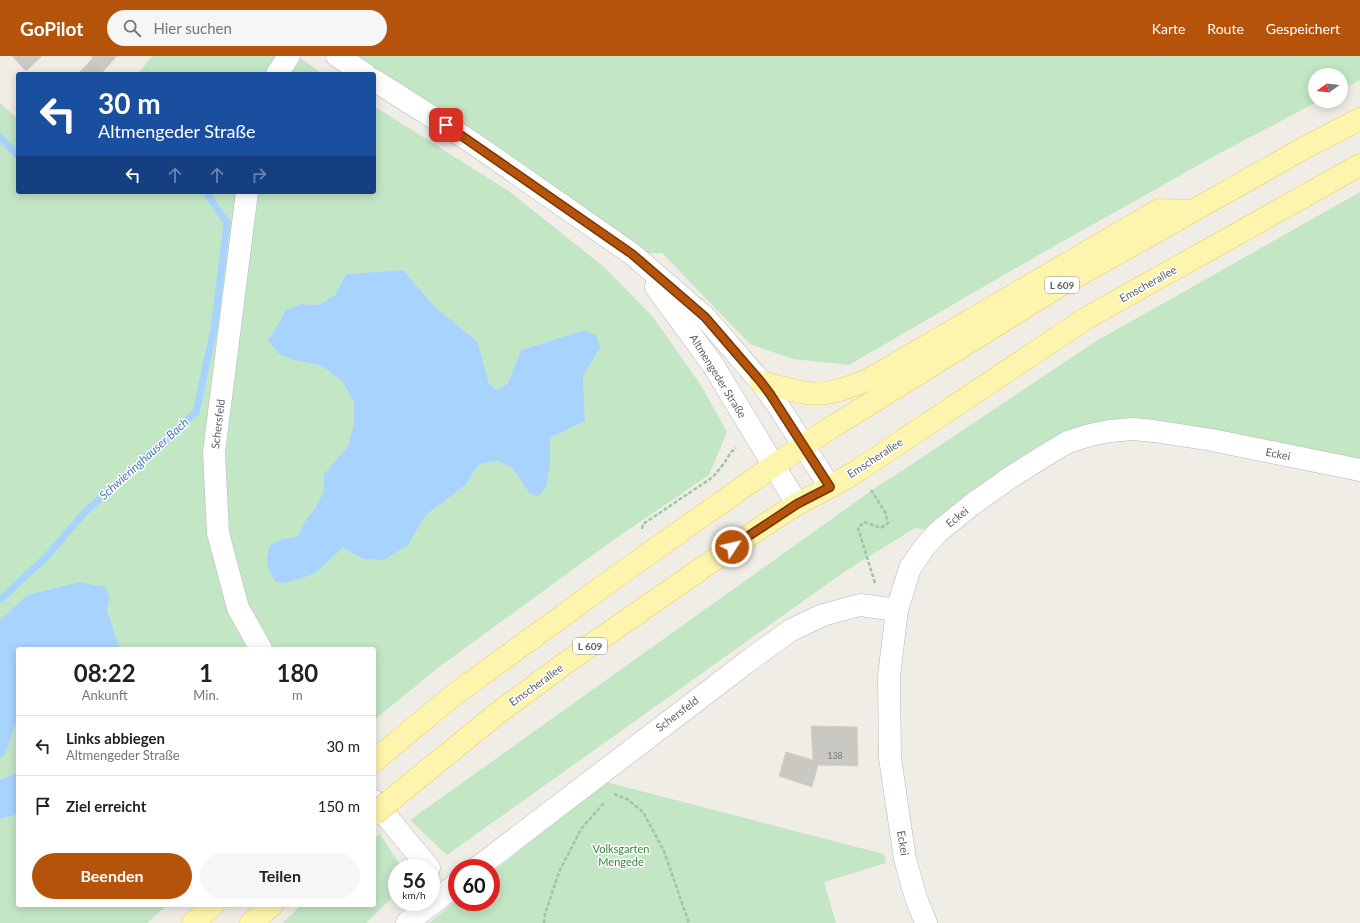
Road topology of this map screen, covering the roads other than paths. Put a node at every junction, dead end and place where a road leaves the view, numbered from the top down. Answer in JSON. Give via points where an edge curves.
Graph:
{"nodes":[{"id":1,"x":289,"y":56,"type":"edge"},
{"id":2,"x":337,"y":56,"type":"edge"},
{"id":3,"x":278,"y":72,"type":"edge"},
{"id":4,"x":362,"y":72,"type":"edge"},
{"id":5,"x":376,"y":81,"type":"edge"},
{"id":6,"x":1360,"y":119,"type":"edge"},
{"id":7,"x":1360,"y":165,"type":"edge"},
{"id":8,"x":247,"y":194,"type":"edge"},
{"id":9,"x":1192,"y":211,"type":"junction"},
{"id":10,"x":632,"y":254,"type":"junction"},
{"id":11,"x":761,"y":382,"type":"junction"},
{"id":12,"x":804,"y":446,"type":"junction"},
{"id":13,"x":773,"y":466,"type":"junction"},
{"id":14,"x":1360,"y":470,"type":"edge"},
{"id":15,"x":830,"y":487,"type":"junction"},
{"id":16,"x":797,"y":504,"type":"junction"},
{"id":17,"x":896,"y":610,"type":"junction"},
{"id":18,"x":260,"y":647,"type":"edge"},
{"id":19,"x":376,"y":759,"type":"edge"},
{"id":20,"x":382,"y":800,"type":"edge"},
{"id":21,"x":376,"y":810,"type":"edge"},
{"id":22,"x":423,"y":859,"type":"edge"},
{"id":23,"x":490,"y":859,"type":"edge"},
{"id":24,"x":440,"y":878,"type":"edge"},
{"id":25,"x":448,"y":885,"type":"edge"},
{"id":26,"x":448,"y":891,"type":"edge"},
{"id":27,"x":211,"y":907,"type":"edge"},
{"id":28,"x":270,"y":907,"type":"edge"},
{"id":29,"x":193,"y":923,"type":"edge"},
{"id":30,"x":251,"y":923,"type":"edge"},
{"id":31,"x":407,"y":923,"type":"edge"},
{"id":32,"x":926,"y":923,"type":"edge"}],
"edges":[{"from":1,"to":3,"type":"street"},
{"from":2,"to":4,"type":"street"},
{"from":5,"to":10,"type":"street","name":"Altmengeder Straße","via":[[470,141]]},
{"from":6,"to":9,"type":"main road","number":"L 609"},
{"from":7,"to":15,"type":"main road","name":"Emscherallee","number":"L 609","via":[[1085,319]]},
{"from":8,"to":18,"type":"street","name":"Schersfeld","via":[[214,452],[218,533],[238,608]]},
{"from":9,"to":11,"type":"main road","via":[[1159,210],[870,379],[852,387],[823,393],[807,393]]},
{"from":9,"to":12,"type":"main road","number":"L 609","via":[[1056,288]]},
{"from":10,"to":11,"type":"street","name":"Altmengeder Straße","via":[[705,317]]},
{"from":10,"to":13,"type":"street","name":"Altmengeder Straße","via":[[713,365]]},
{"from":11,"to":12,"type":"street","name":"Altmengeder Straße"},
{"from":12,"to":13,"type":"main road","number":"L 609"},
{"from":12,"to":15,"type":"street","name":"Altmengeder Straße"},
{"from":13,"to":16,"type":"street","name":"Altmengeder Straße"},
{"from":13,"to":19,"type":"main road","number":"L 609","via":[[455,694]]},
{"from":14,"to":17,"type":"street","name":"Eckei","via":[[1154,431],[1110,431],[1090,435],[1068,442],[1036,461],[974,503],[938,532],[910,568]]},
{"from":15,"to":16,"type":"main road","name":"Emscherallee","number":"L 609"},
{"from":16,"to":20,"type":"main road","name":"Emscherallee","number":"L 609","via":[[571,659]]},
{"from":17,"to":23,"type":"street","name":"Schersfeld","via":[[860,605],[823,615],[791,630]]},
{"from":17,"to":32,"type":"street","name":"Eckei","via":[[889,676],[890,758],[905,859]]},
{"from":20,"to":21,"type":"main road","name":"Emscherallee","number":"L 609","bridge":true},
{"from":20,"to":22,"type":"street"},
{"from":24,"to":25,"type":"street"},
{"from":26,"to":31,"type":"street"},
{"from":27,"to":29,"type":"main road"},
{"from":28,"to":30,"type":"main road"}]}
